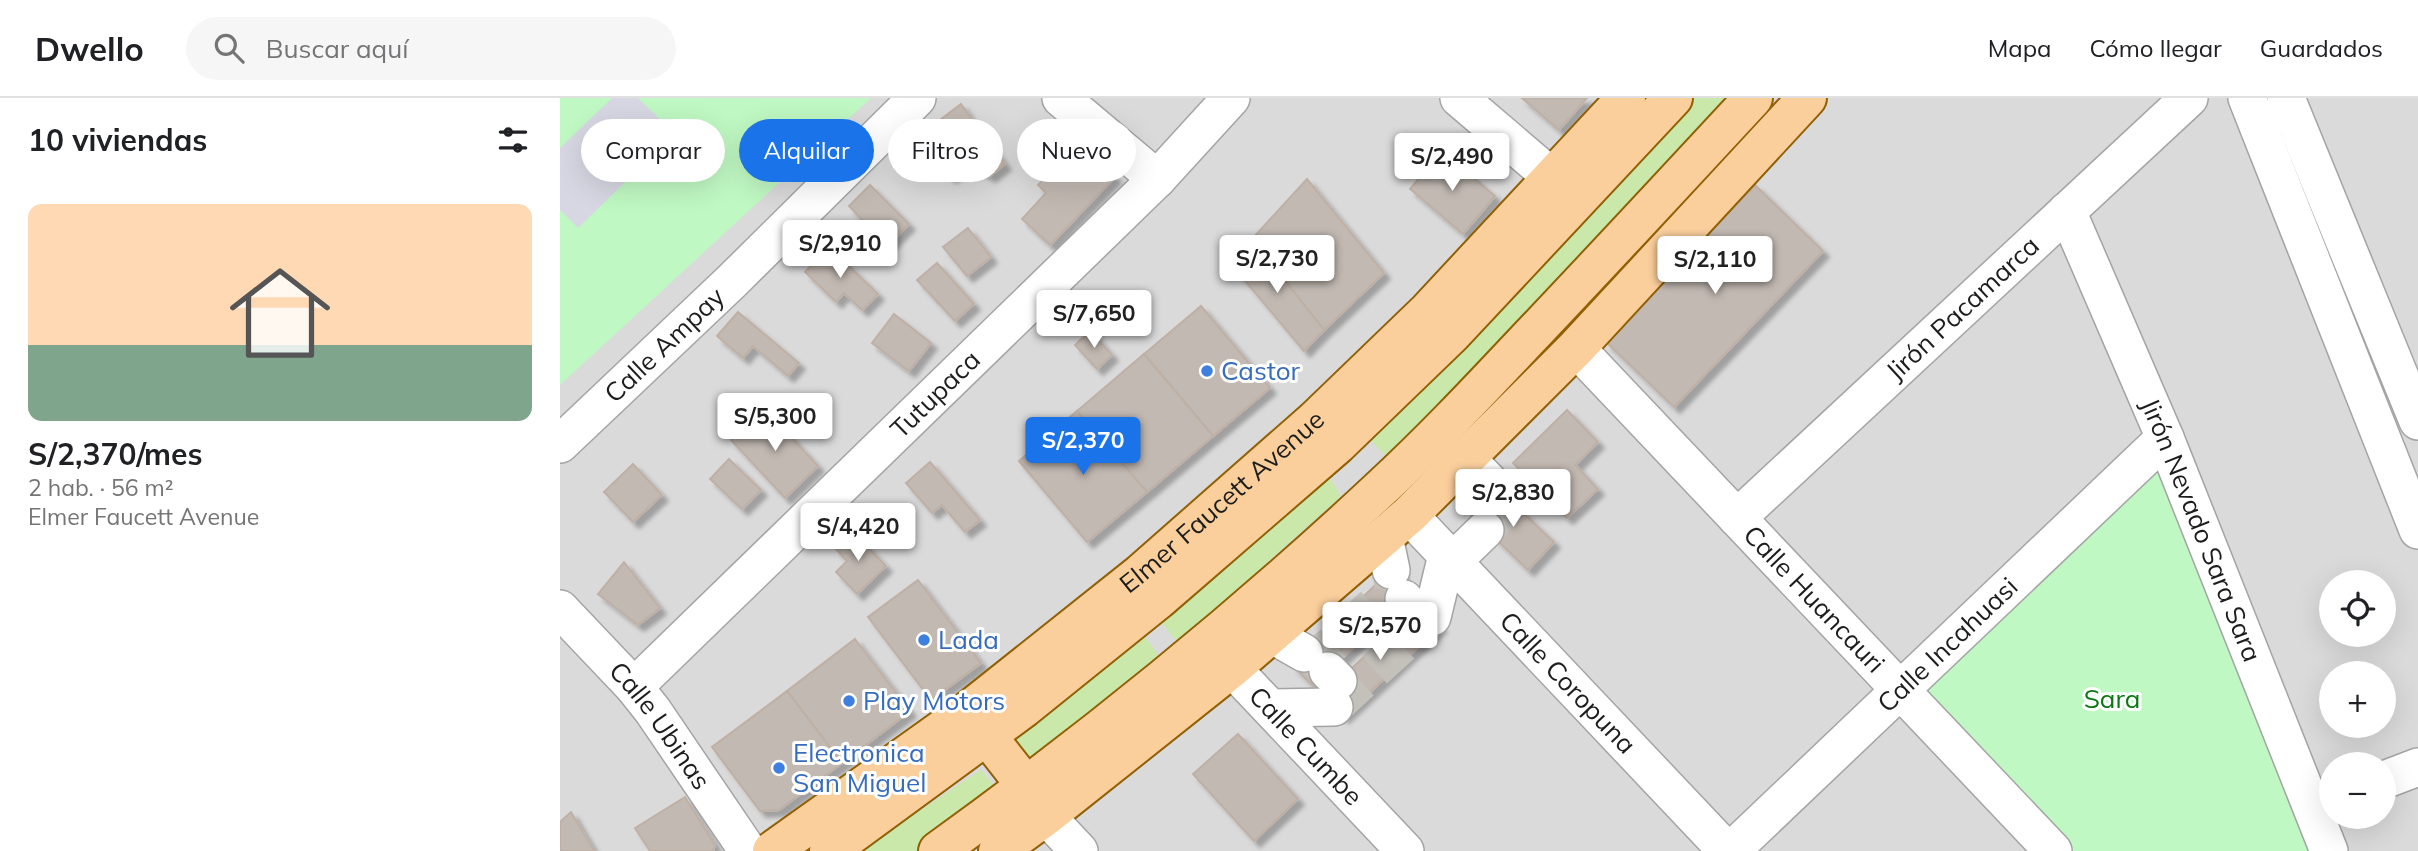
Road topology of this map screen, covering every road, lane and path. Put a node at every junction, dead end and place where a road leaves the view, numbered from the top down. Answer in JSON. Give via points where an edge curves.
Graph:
{"nodes":[{"id":1,"x":917,"y":98,"type":"edge"},
{"id":2,"x":1061,"y":98,"type":"edge"},
{"id":3,"x":1231,"y":98,"type":"edge"},
{"id":4,"x":1459,"y":98,"type":"edge"},
{"id":5,"x":1626,"y":98,"type":"edge"},
{"id":6,"x":1673,"y":98,"type":"edge"},
{"id":7,"x":1753,"y":98,"type":"edge"},
{"id":8,"x":1807,"y":98,"type":"edge"},
{"id":9,"x":2189,"y":98,"type":"edge"},
{"id":10,"x":2247,"y":98,"type":"edge"},
{"id":11,"x":2286,"y":98,"type":"edge"},
{"id":12,"x":1157,"y":179,"type":"junction"},
{"id":13,"x":1565,"y":189,"type":"junction"},
{"id":14,"x":2067,"y":211,"type":"junction"},
{"id":15,"x":1576,"y":348,"type":"junction"},
{"id":16,"x":2418,"y":421,"type":"edge"},
{"id":17,"x":1440,"y":431,"type":"junction"},
{"id":18,"x":1326,"y":433,"type":"junction"},
{"id":19,"x":2165,"y":438,"type":"junction"},
{"id":20,"x":560,"y":444,"type":"edge"},
{"id":21,"x":1467,"y":459,"type":"junction"},
{"id":22,"x":1496,"y":489,"type":"tunnel mouth"},
{"id":23,"x":1379,"y":491,"type":"junction"},
{"id":24,"x":1737,"y":518,"type":"junction"},
{"id":25,"x":1485,"y":530,"type":"tunnel mouth"},
{"id":26,"x":2418,"y":530,"type":"edge"},
{"id":27,"x":1450,"y":558,"type":"junction"},
{"id":28,"x":1406,"y":575,"type":"junction"},
{"id":29,"x":1149,"y":587,"type":"junction"},
{"id":30,"x":560,"y":608,"type":"edge"},
{"id":31,"x":1271,"y":634,"type":"junction"},
{"id":32,"x":1221,"y":654,"type":"junction"},
{"id":33,"x":634,"y":687,"type":"junction"},
{"id":34,"x":1901,"y":691,"type":"junction"},
{"id":35,"x":1271,"y":708,"type":"junction"},
{"id":36,"x":987,"y":736,"type":"junction"},
{"id":37,"x":2418,"y":768,"type":"edge"},
{"id":38,"x":2396,"y":776,"type":"edge"},
{"id":39,"x":2319,"y":798,"type":"edge"},
{"id":40,"x":1036,"y":802,"type":"junction"},
{"id":41,"x":2325,"y":829,"type":"edge"},
{"id":42,"x":748,"y":851,"type":"edge"},
{"id":43,"x":772,"y":851,"type":"edge"},
{"id":44,"x":829,"y":851,"type":"edge"},
{"id":45,"x":938,"y":851,"type":"edge"},
{"id":46,"x":998,"y":851,"type":"edge"},
{"id":47,"x":1079,"y":851,"type":"edge"},
{"id":48,"x":1405,"y":851,"type":"edge"},
{"id":49,"x":1729,"y":851,"type":"edge"},
{"id":50,"x":2053,"y":851,"type":"edge"},
{"id":51,"x":2329,"y":851,"type":"edge"}],
"edges":[{"from":1,"to":20,"type":"street","name":"Calle Ampay"},
{"from":2,"to":12,"type":"street"},
{"from":3,"to":12,"type":"street","name":"Tutupaca"},
{"from":4,"to":13,"type":"street"},
{"from":5,"to":13,"type":"main road","name":"Elmer Faucett Avenue"},
{"from":6,"to":13,"type":"main road","name":"Elmer Faucett Avenue"},
{"from":7,"to":17,"type":"main road"},
{"from":8,"to":15,"type":"main road"},
{"from":9,"to":14,"type":"street","name":"Jirón Pacamarca"},
{"from":10,"to":26,"type":"street"},
{"from":11,"to":16,"type":"street"},
{"from":12,"to":33,"type":"street","name":"Tutupaca"},
{"from":13,"to":18,"type":"main road","name":"Elmer Faucett Avenue","via":[[1428,311]]},
{"from":14,"to":19,"type":"street","name":"Jirón Nevado Sara Sara"},
{"from":14,"to":24,"type":"street","name":"Jirón Pacamarca"},
{"from":15,"to":21,"type":"main road"},
{"from":15,"to":24,"type":"street","name":"Calle Huancauri"},
{"from":17,"to":21,"type":"main road"},
{"from":17,"to":23,"type":"main road"},
{"from":18,"to":23,"type":"main road"},
{"from":18,"to":29,"type":"main road","name":"Elmer Faucett Avenue"},
{"from":19,"to":34,"type":"street","name":"Calle Incahuasi"},
{"from":19,"to":39,"type":"street","name":"Jirón Nevado Sara Sara"},
{"from":21,"to":22,"type":"street"},
{"from":21,"to":28,"type":"main road"},
{"from":23,"to":32,"type":"main road"},
{"from":24,"to":34,"type":"street","name":"Calle Huancauri"},
{"from":25,"to":27,"type":"street"},
{"from":27,"to":28,"type":"street","name":"Calle Coropuna"},
{"from":27,"to":28,"type":"street"},
{"from":27,"to":49,"type":"street","name":"Calle Coropuna"},
{"from":28,"to":31,"type":"main road"},
{"from":29,"to":36,"type":"main road","name":"Elmer Faucett Avenue"},
{"from":29,"to":43,"type":"main road","name":"Elmer Faucett Avenue"},
{"from":30,"to":33,"type":"street","name":"Calle Ubinas"},
{"from":31,"to":32,"type":"main road"},
{"from":31,"to":35,"type":"street","via":[[1326,678]]},
{"from":32,"to":35,"type":"street","name":"Calle Cumbe"},
{"from":32,"to":40,"type":"main road"},
{"from":33,"to":42,"type":"street","name":"Calle Ubinas"},
{"from":34,"to":49,"type":"street","name":"Calle Incahuasi"},
{"from":34,"to":50,"type":"street","name":"Calle Huancauri"},
{"from":35,"to":48,"type":"street","name":"Calle Cumbe"},
{"from":36,"to":40,"type":"main road"},
{"from":36,"to":44,"type":"main road","name":"Elmer Faucett Avenue"},
{"from":37,"to":38,"type":"street"},
{"from":40,"to":45,"type":"main road"},
{"from":40,"to":46,"type":"main road"},
{"from":40,"to":47,"type":"street"},
{"from":41,"to":51,"type":"street","name":"Jirón Nevado Sara Sara"}]}
